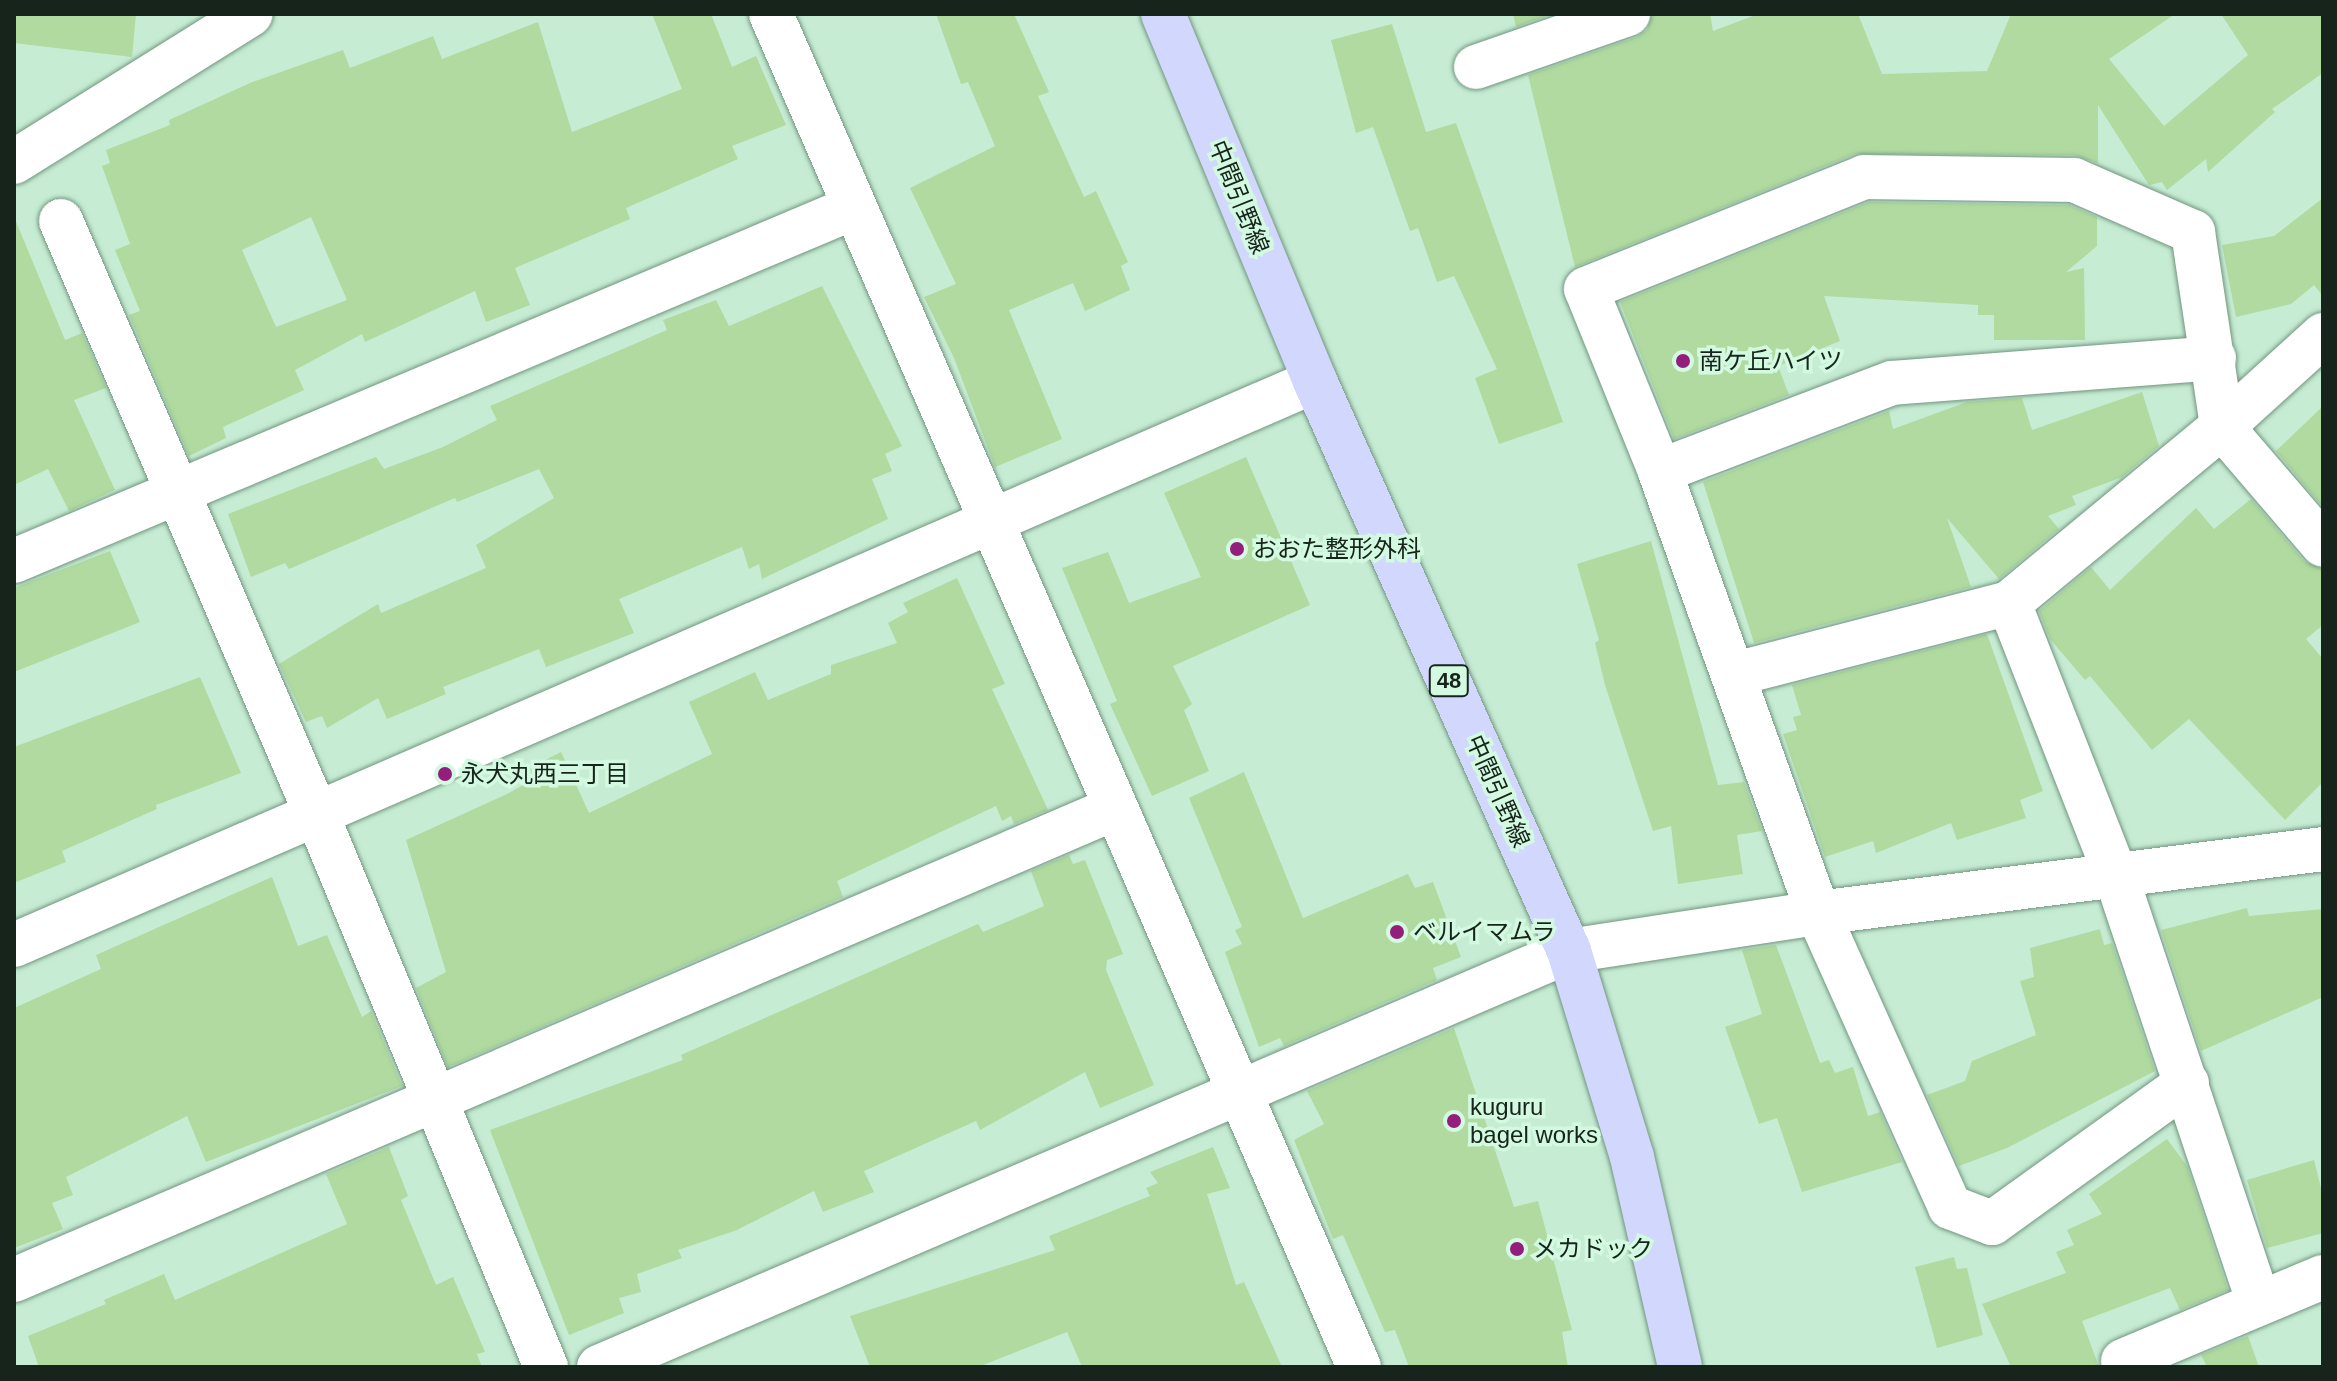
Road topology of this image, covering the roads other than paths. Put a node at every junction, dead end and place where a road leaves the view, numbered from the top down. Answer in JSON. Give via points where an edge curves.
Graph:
{"nodes":[{"id":1,"x":185,"y":14,"type":"edge"},
{"id":2,"x":251,"y":14,"type":"edge"},
{"id":3,"x":771,"y":14,"type":"edge"},
{"id":4,"x":1163,"y":14,"type":"edge"},
{"id":5,"x":1628,"y":14,"type":"edge"},
{"id":6,"x":178,"y":60,"type":"junction"},
{"id":7,"x":1476,"y":67,"type":"dead end"},
{"id":8,"x":14,"y":162,"type":"edge"},
{"id":9,"x":855,"y":207,"type":"junction"},
{"id":10,"x":61,"y":221,"type":"dead end"},
{"id":11,"x":2323,"y":335,"type":"edge"},
{"id":12,"x":2214,"y":358,"type":"junction"},
{"id":13,"x":1315,"y":381,"type":"junction"},
{"id":14,"x":2222,"y":427,"type":"junction"},
{"id":15,"x":1660,"y":471,"type":"junction"},
{"id":16,"x":177,"y":491,"type":"junction"},
{"id":17,"x":989,"y":525,"type":"junction"},
{"id":18,"x":2323,"y":545,"type":"edge"},
{"id":19,"x":14,"y":561,"type":"edge"},
{"id":20,"x":2009,"y":603,"type":"junction"},
{"id":21,"x":1735,"y":674,"type":"junction"},
{"id":22,"x":1115,"y":808,"type":"junction"},
{"id":23,"x":318,"y":817,"type":"junction"},
{"id":24,"x":2323,"y":849,"type":"edge"},
{"id":25,"x":2116,"y":876,"type":"junction"},
{"id":26,"x":1818,"y":913,"type":"junction"},
{"id":27,"x":14,"y":945,"type":"edge"},
{"id":28,"x":1569,"y":951,"type":"junction"},
{"id":29,"x":2187,"y":1083,"type":"junction"},
{"id":30,"x":1239,"y":1093,"type":"junction"},
{"id":31,"x":434,"y":1104,"type":"junction"},
{"id":32,"x":2323,"y":1277,"type":"edge"},
{"id":33,"x":14,"y":1280,"type":"edge"},
{"id":34,"x":2258,"y":1300,"type":"junction"},
{"id":35,"x":2123,"y":1361,"type":"dead end"},
{"id":36,"x":546,"y":1367,"type":"edge"},
{"id":37,"x":599,"y":1367,"type":"edge"},
{"id":38,"x":1359,"y":1367,"type":"edge"},
{"id":39,"x":1680,"y":1367,"type":"edge"}],
"edges":[{"from":1,"to":6,"type":"street"},
{"from":2,"to":6,"type":"street"},
{"from":3,"to":9,"type":"street"},
{"from":4,"to":13,"type":"main road","name":"中間引野線","number":"48"},
{"from":5,"to":7,"type":"street"},
{"from":6,"to":8,"type":"street"},
{"from":9,"to":16,"type":"street"},
{"from":9,"to":17,"type":"street"},
{"from":10,"to":16,"type":"street"},
{"from":11,"to":14,"type":"street"},
{"from":12,"to":14,"type":"street"},
{"from":12,"to":15,"type":"street","via":[[1892,383]]},
{"from":12,"to":15,"type":"street","via":[[2193,232],[2074,180],[1864,177],[1586,289]]},
{"from":13,"to":17,"type":"street"},
{"from":13,"to":28,"type":"main road","name":"中間引野線","number":"48"},
{"from":14,"to":18,"type":"street"},
{"from":14,"to":20,"type":"street"},
{"from":15,"to":21,"type":"street"},
{"from":16,"to":19,"type":"street"},
{"from":16,"to":23,"type":"street"},
{"from":17,"to":22,"type":"street"},
{"from":17,"to":23,"type":"street"},
{"from":20,"to":21,"type":"street"},
{"from":20,"to":25,"type":"street"},
{"from":21,"to":26,"type":"street"},
{"from":22,"to":30,"type":"street"},
{"from":22,"to":31,"type":"street"},
{"from":23,"to":27,"type":"street"},
{"from":23,"to":31,"type":"street"},
{"from":24,"to":25,"type":"street"},
{"from":25,"to":26,"type":"street"},
{"from":25,"to":29,"type":"street"},
{"from":26,"to":28,"type":"street"},
{"from":26,"to":29,"type":"street","via":[[1950,1207],[1992,1223]]},
{"from":28,"to":30,"type":"street"},
{"from":28,"to":39,"type":"main road","name":"中間引野線","number":"48","via":[[1632,1157]]},
{"from":29,"to":34,"type":"street"},
{"from":30,"to":37,"type":"street"},
{"from":30,"to":38,"type":"street"},
{"from":31,"to":33,"type":"street"},
{"from":31,"to":36,"type":"street"},
{"from":32,"to":34,"type":"street"},
{"from":34,"to":35,"type":"street"}]}
